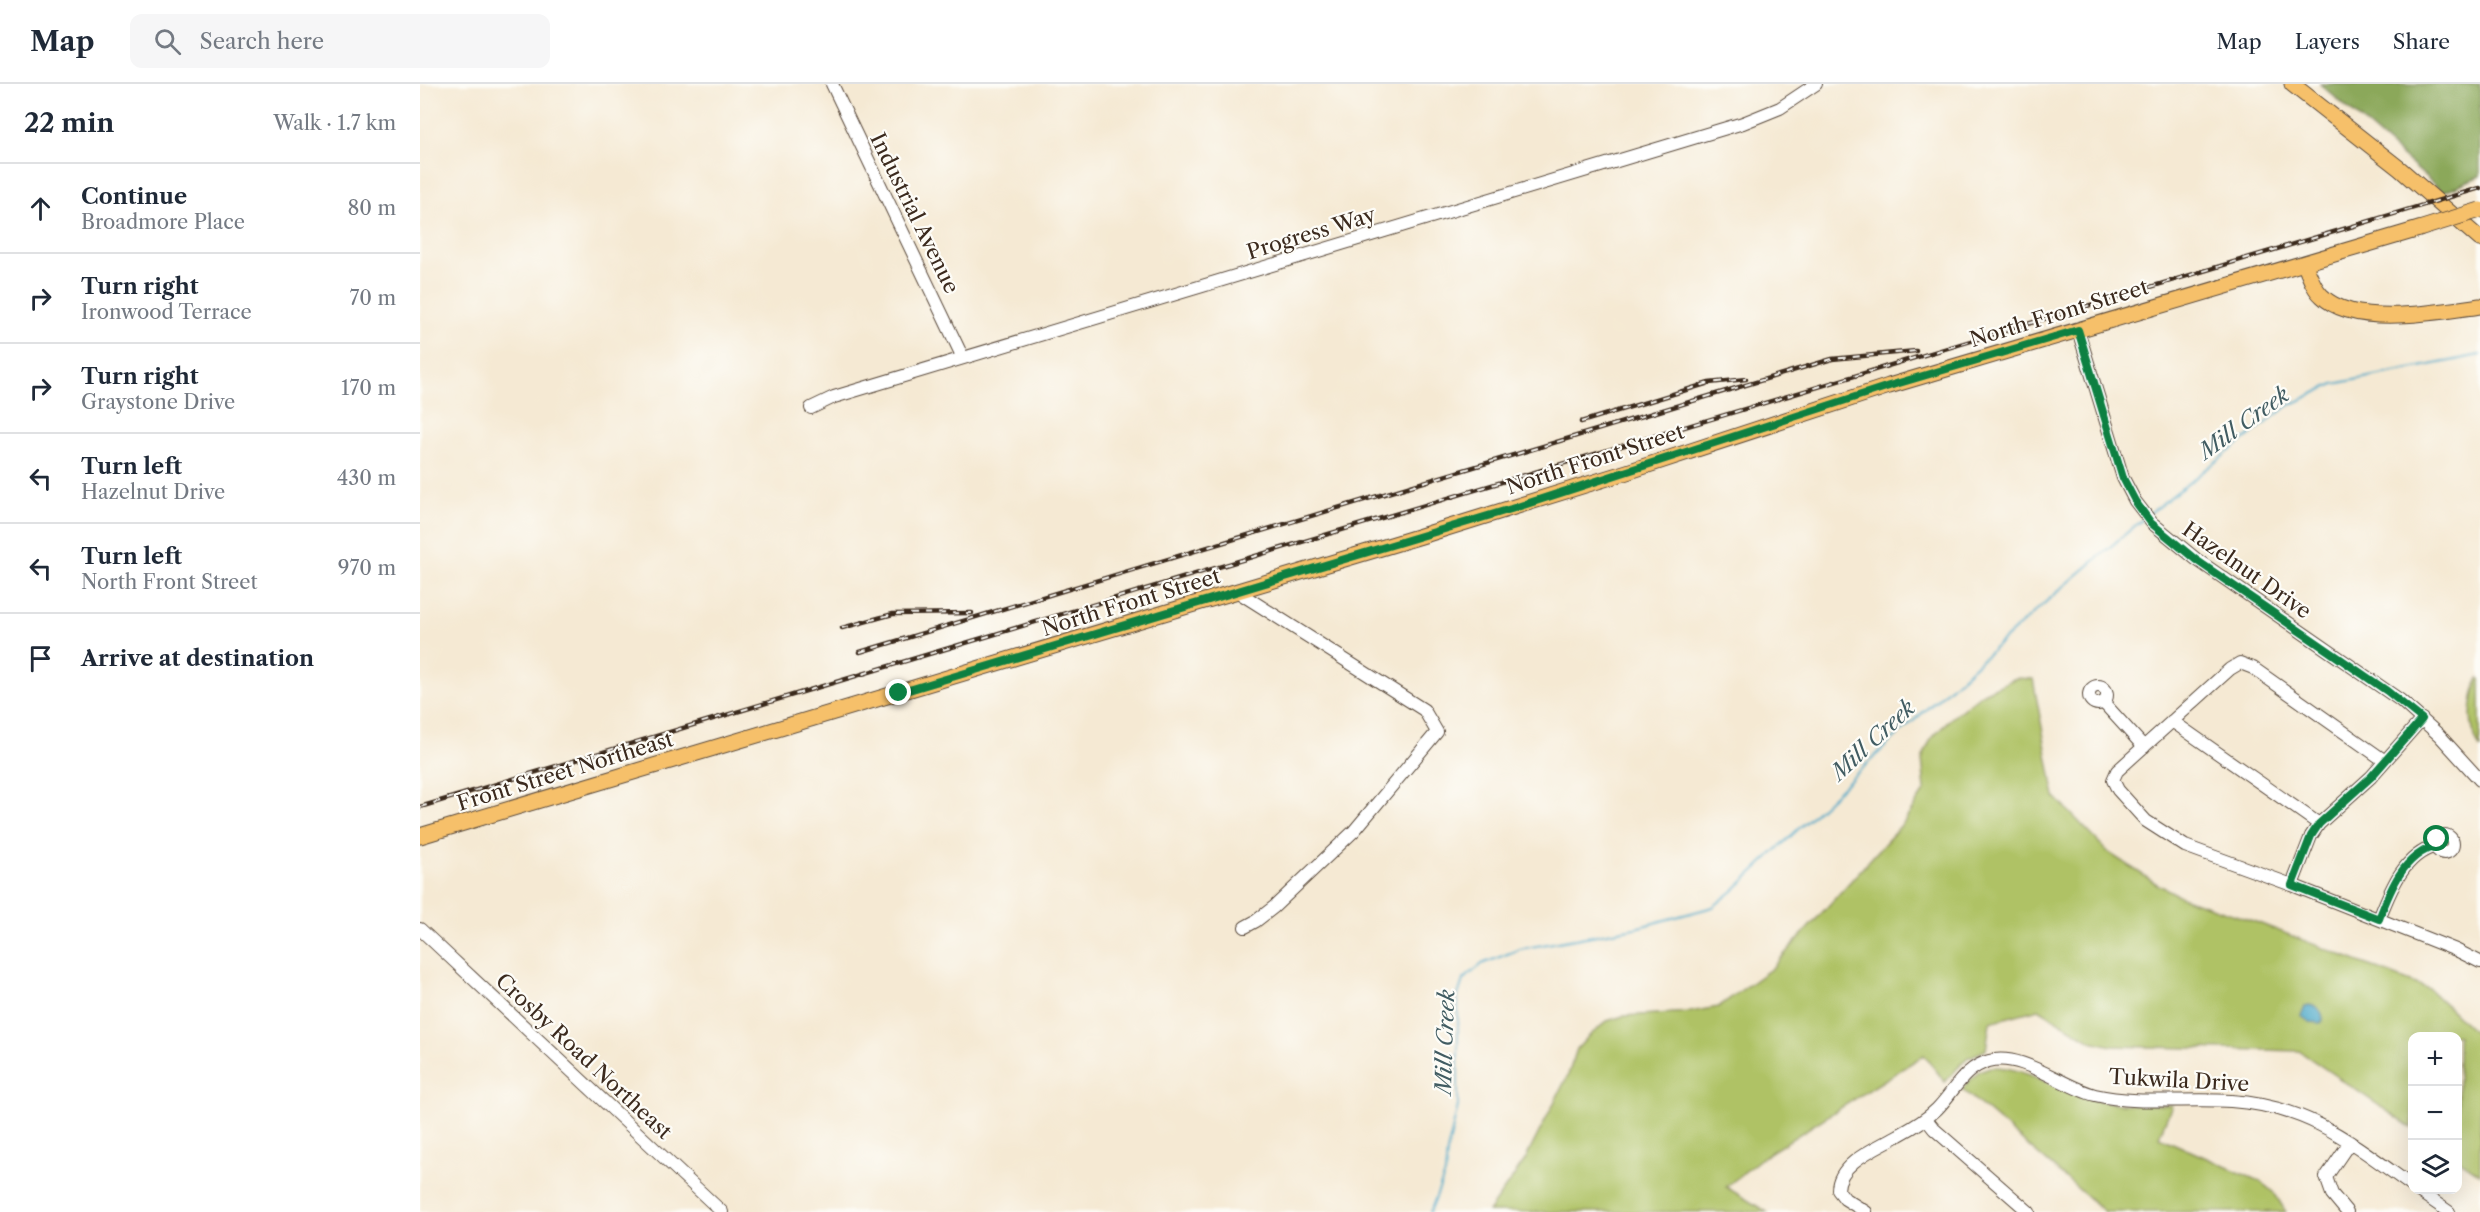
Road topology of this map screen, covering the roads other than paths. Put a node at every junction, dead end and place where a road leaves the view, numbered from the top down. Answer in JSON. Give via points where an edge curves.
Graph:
{"nodes":[{"id":1,"x":832,"y":84,"type":"edge"},
{"id":2,"x":1816,"y":84,"type":"edge"},
{"id":3,"x":2292,"y":84,"type":"edge"},
{"id":4,"x":2480,"y":210,"type":"edge"},
{"id":5,"x":2478,"y":238,"type":"edge"},
{"id":6,"x":2304,"y":263,"type":"junction"},
{"id":7,"x":2480,"y":306,"type":"edge"},
{"id":8,"x":2078,"y":330,"type":"junction"},
{"id":9,"x":963,"y":358,"type":"junction"},
{"id":10,"x":811,"y":408,"type":"dead end"},
{"id":11,"x":1238,"y":592,"type":"junction"},
{"id":12,"x":2103,"y":702,"type":"dead end"},
{"id":13,"x":2422,"y":719,"type":"junction"},
{"id":14,"x":2172,"y":721,"type":"junction"},
{"id":15,"x":723,"y":747,"type":"joint"},
{"id":16,"x":2144,"y":747,"type":"junction"},
{"id":17,"x":2385,"y":761,"type":"junction"},
{"id":18,"x":2480,"y":780,"type":"edge"},
{"id":19,"x":2319,"y":824,"type":"junction"},
{"id":20,"x":420,"y":836,"type":"edge"},
{"id":21,"x":2436,"y":846,"type":"dead end"},
{"id":22,"x":2292,"y":885,"type":"junction"},
{"id":23,"x":2379,"y":919,"type":"junction"},
{"id":24,"x":1245,"y":927,"type":"dead end"},
{"id":25,"x":420,"y":929,"type":"edge"},
{"id":26,"x":2479,"y":960,"type":"edge"},
{"id":27,"x":1926,"y":1119,"type":"junction"},
{"id":28,"x":2350,"y":1142,"type":"junction"},
{"id":29,"x":2408,"y":1183,"type":"edge"},
{"id":30,"x":2423,"y":1194,"type":"edge"},
{"id":31,"x":722,"y":1212,"type":"edge"},
{"id":32,"x":1866,"y":1212,"type":"edge"},
{"id":33,"x":2029,"y":1212,"type":"edge"},
{"id":34,"x":2347,"y":1212,"type":"edge"},
{"id":35,"x":2449,"y":1212,"type":"edge"}],
"edges":[{"from":1,"to":9,"type":"street","name":"Industrial Avenue"},
{"from":2,"to":9,"type":"street","name":"Progress Way","via":[[1780,108],[1743,123]]},
{"from":3,"to":5,"type":"main road","via":[[2400,169]]},
{"from":4,"to":6,"type":"main road","name":"North Front Street","bridge":true},
{"from":6,"to":7,"type":"main road","via":[[2322,297],[2359,313],[2382,316]]},
{"from":6,"to":8,"type":"main road","name":"North Front Street"},
{"from":8,"to":11,"type":"main road","name":"North Front Street"},
{"from":8,"to":13,"type":"street","name":"Hazelnut Drive","via":[[2117,462],[2151,523],[2196,560]]},
{"from":9,"to":10,"type":"street","name":"Progress Way","via":[[834,397]]},
{"from":11,"to":15,"type":"main road","name":"North Front Street"},
{"from":11,"to":24,"type":"street","via":[[1424,710],[1437,732],[1354,831],[1274,907]]},
{"from":12,"to":16,"type":"street"},
{"from":13,"to":17,"type":"street"},
{"from":13,"to":18,"type":"street","name":"Hazelnut Drive"},
{"from":14,"to":16,"type":"street"},
{"from":14,"to":17,"type":"street","via":[[2240,663],[2253,668]]},
{"from":14,"to":19,"type":"street"},
{"from":15,"to":20,"type":"main road","name":"Front Street Northeast"},
{"from":16,"to":22,"type":"street","via":[[2116,771],[2113,780],[2136,811],[2176,842]]},
{"from":17,"to":19,"type":"street"},
{"from":19,"to":22,"type":"street"},
{"from":21,"to":23,"type":"street","via":[[2426,849],[2401,871]]},
{"from":22,"to":23,"type":"street"},
{"from":23,"to":26,"type":"street"},
{"from":25,"to":31,"type":"street","name":"Crosby Road Northeast"},
{"from":27,"to":28,"type":"street","name":"Tukwila Drive","via":[[1972,1068],[2009,1060],[2102,1096],[2230,1100],[2272,1106],[2311,1119]]},
{"from":27,"to":32,"type":"street","name":"Tukwila Drive","via":[[1849,1166],[1838,1190]]},
{"from":27,"to":33,"type":"street"},
{"from":28,"to":29,"type":"street","name":"Tukwila Drive"},
{"from":28,"to":34,"type":"street","via":[[2326,1177],[2332,1194]]},
{"from":30,"to":35,"type":"street"}]}
